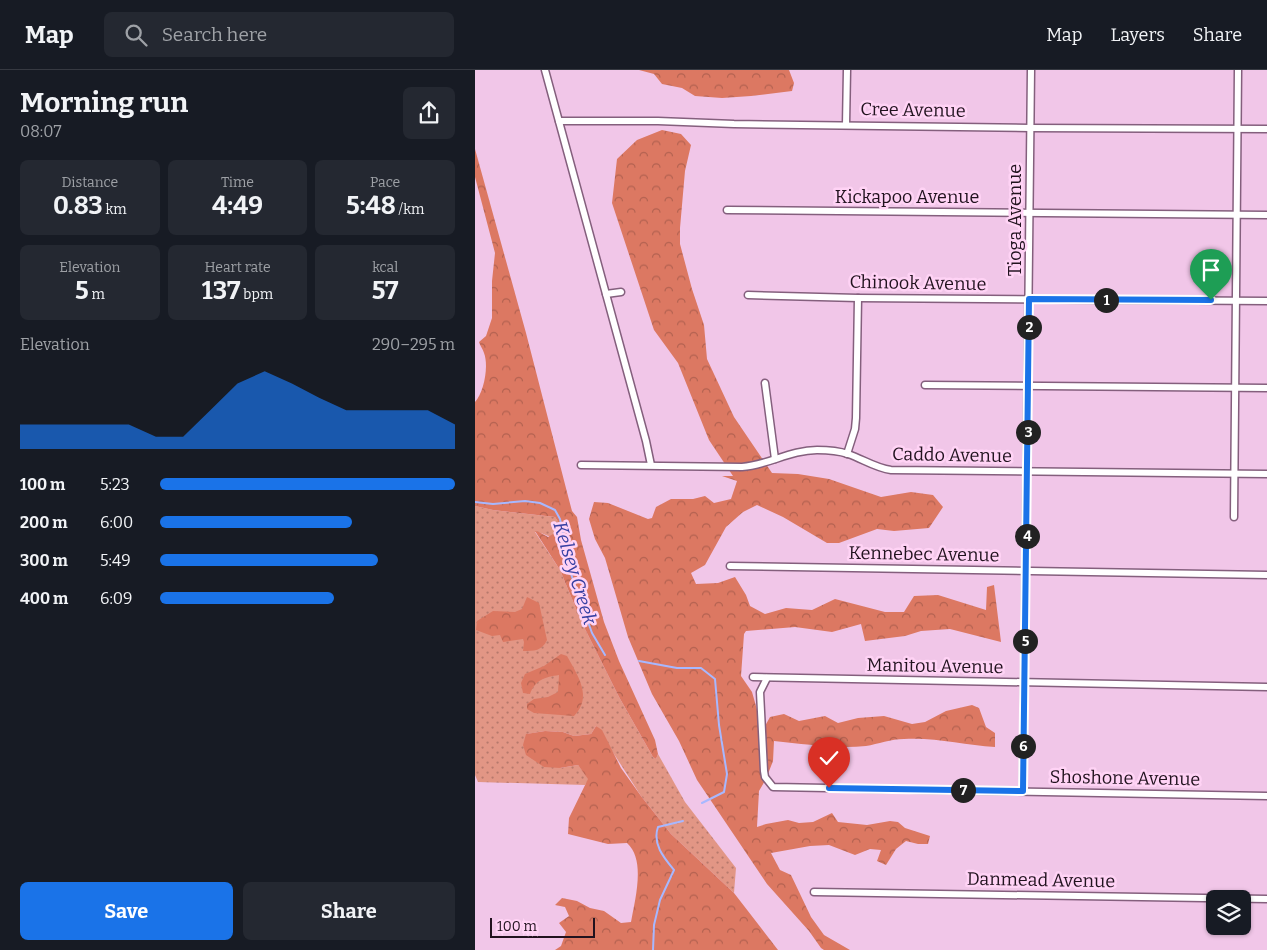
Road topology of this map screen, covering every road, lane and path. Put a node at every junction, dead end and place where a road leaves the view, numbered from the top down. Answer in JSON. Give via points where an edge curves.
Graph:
{"nodes":[{"id":1,"x":545,"y":70,"type":"edge"},
{"id":2,"x":847,"y":70,"type":"edge"},
{"id":3,"x":1031,"y":70,"type":"edge"},
{"id":4,"x":1238,"y":70,"type":"edge"},
{"id":5,"x":559,"y":121,"type":"junction"},
{"id":6,"x":846,"y":125,"type":"junction"},
{"id":7,"x":1030,"y":128,"type":"junction"},
{"id":8,"x":1238,"y":128,"type":"junction"},
{"id":9,"x":1267,"y":129,"type":"edge"},
{"id":10,"x":727,"y":210,"type":"dead end"},
{"id":11,"x":1029,"y":213,"type":"junction"},
{"id":12,"x":1237,"y":215,"type":"junction"},
{"id":13,"x":1267,"y":215,"type":"edge"},
{"id":14,"x":621,"y":292,"type":"dead end"},
{"id":15,"x":606,"y":294,"type":"junction"},
{"id":16,"x":748,"y":295,"type":"dead end"},
{"id":17,"x":858,"y":298,"type":"junction"},
{"id":18,"x":1029,"y":299,"type":"junction"},
{"id":19,"x":1236,"y":301,"type":"junction"},
{"id":20,"x":1267,"y":301,"type":"edge"},
{"id":21,"x":765,"y":383,"type":"dead end"},
{"id":22,"x":925,"y":385,"type":"dead end"},
{"id":23,"x":1028,"y":386,"type":"junction"},
{"id":24,"x":1236,"y":387,"type":"junction"},
{"id":25,"x":1267,"y":388,"type":"edge"},
{"id":26,"x":847,"y":454,"type":"junction"},
{"id":27,"x":775,"y":459,"type":"junction"},
{"id":28,"x":581,"y":465,"type":"dead end"},
{"id":29,"x":651,"y":465,"type":"junction"},
{"id":30,"x":1027,"y":472,"type":"junction"},
{"id":31,"x":1235,"y":474,"type":"junction"},
{"id":32,"x":1267,"y":474,"type":"edge"},
{"id":33,"x":1234,"y":517,"type":"dead end"},
{"id":34,"x":730,"y":566,"type":"dead end"},
{"id":35,"x":1026,"y":571,"type":"junction"},
{"id":36,"x":1267,"y":575,"type":"edge"},
{"id":37,"x":753,"y":678,"type":"dead end"},
{"id":38,"x":767,"y":678,"type":"junction"},
{"id":39,"x":1024,"y":683,"type":"junction"},
{"id":40,"x":1267,"y":687,"type":"edge"},
{"id":41,"x":1023,"y":791,"type":"junction"},
{"id":42,"x":1267,"y":796,"type":"edge"},
{"id":43,"x":814,"y":892,"type":"dead end"},
{"id":44,"x":1267,"y":899,"type":"edge"}],
"edges":[{"from":1,"to":5,"type":"street"},
{"from":2,"to":6,"type":"street"},
{"from":3,"to":7,"type":"street","name":"Tioga Avenue"},
{"from":4,"to":8,"type":"street"},
{"from":5,"to":6,"type":"street","name":"Cree Avenue"},
{"from":5,"to":15,"type":"street"},
{"from":6,"to":7,"type":"street","name":"Cree Avenue"},
{"from":7,"to":8,"type":"street","name":"Cree Avenue"},
{"from":7,"to":11,"type":"street","name":"Tioga Avenue"},
{"from":8,"to":9,"type":"street","name":"Cree Avenue"},
{"from":8,"to":12,"type":"street"},
{"from":10,"to":11,"type":"street","name":"Kickapoo Avenue"},
{"from":11,"to":12,"type":"street","name":"Kickapoo Avenue"},
{"from":11,"to":18,"type":"street","name":"Tioga Avenue"},
{"from":12,"to":13,"type":"street","name":"Kickapoo Avenue"},
{"from":12,"to":19,"type":"street"},
{"from":14,"to":15,"type":"street"},
{"from":15,"to":29,"type":"street"},
{"from":16,"to":17,"type":"street","name":"Chinook Avenue"},
{"from":17,"to":18,"type":"street","name":"Chinook Avenue"},
{"from":17,"to":26,"type":"street","via":[[856,418]]},
{"from":18,"to":19,"type":"street","name":"Chinook Avenue"},
{"from":18,"to":23,"type":"street","name":"Tioga Avenue"},
{"from":19,"to":20,"type":"street","name":"Chinook Avenue"},
{"from":19,"to":24,"type":"street"},
{"from":21,"to":27,"type":"street"},
{"from":22,"to":23,"type":"street"},
{"from":23,"to":24,"type":"street"},
{"from":23,"to":30,"type":"street","name":"Tioga Avenue"},
{"from":24,"to":25,"type":"street"},
{"from":24,"to":31,"type":"street"},
{"from":26,"to":27,"type":"street","name":"Caddo Avenue","via":[[801,451]]},
{"from":26,"to":30,"type":"street","name":"Caddo Avenue","via":[[872,466],[891,470]]},
{"from":27,"to":29,"type":"street","name":"Caddo Avenue","via":[[741,467]]},
{"from":28,"to":29,"type":"street","name":"Caddo Avenue"},
{"from":30,"to":31,"type":"street","name":"Caddo Avenue"},
{"from":30,"to":35,"type":"street","name":"Tioga Avenue"},
{"from":31,"to":32,"type":"street","name":"Caddo Avenue"},
{"from":31,"to":33,"type":"street"},
{"from":34,"to":35,"type":"street","name":"Kennebec Avenue"},
{"from":35,"to":36,"type":"street","name":"Kennebec Avenue"},
{"from":35,"to":39,"type":"street","name":"Tioga Avenue"},
{"from":37,"to":38,"type":"street","name":"Manitou Avenue"},
{"from":38,"to":39,"type":"street","name":"Manitou Avenue"},
{"from":38,"to":41,"type":"street","name":"Shoshone Avenue","via":[[761,692],[764,771],[765,778],[773,787]]},
{"from":39,"to":40,"type":"street","name":"Manitou Avenue"},
{"from":39,"to":41,"type":"street","name":"Tioga Avenue"},
{"from":41,"to":42,"type":"street","name":"Shoshone Avenue"},
{"from":43,"to":44,"type":"street","name":"Danmead Avenue"}]}
